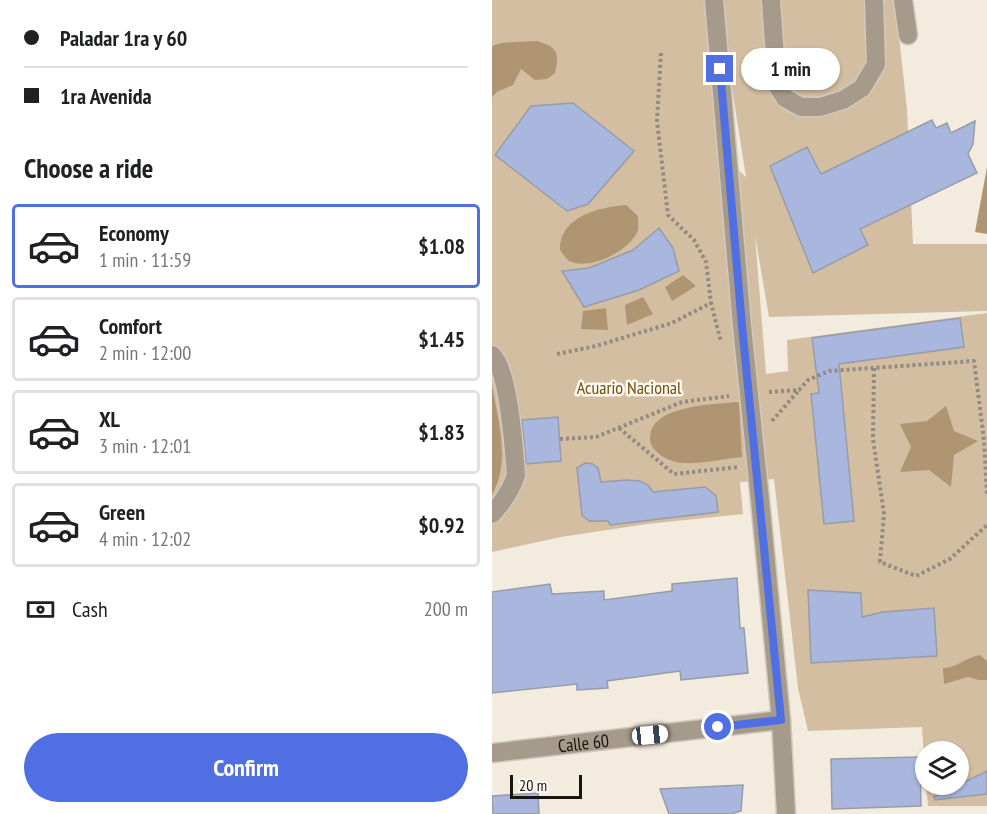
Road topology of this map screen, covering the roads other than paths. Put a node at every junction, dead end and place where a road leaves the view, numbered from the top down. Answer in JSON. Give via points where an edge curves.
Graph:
{"nodes":[{"id":1,"x":714,"y":0,"type":"edge"},
{"id":2,"x":771,"y":0,"type":"edge"},
{"id":3,"x":874,"y":0,"type":"edge"},
{"id":4,"x":903,"y":0,"type":"edge"},
{"id":5,"x":908,"y":35,"type":"dead end"},
{"id":6,"x":492,"y":356,"type":"edge"},
{"id":7,"x":492,"y":514,"type":"edge"},
{"id":8,"x":781,"y":720,"type":"junction"},
{"id":9,"x":492,"y":753,"type":"edge"},
{"id":10,"x":786,"y":814,"type":"edge"}],
"edges":[{"from":1,"to":8,"type":"street","bridge":true},
{"from":2,"to":3,"type":"street","via":[[777,85],[785,98],[801,107],[820,107],[843,100],[862,88],[876,63]]},
{"from":4,"to":5,"type":"street"},
{"from":6,"to":7,"type":"street","via":[[503,376],[516,475],[503,502]]},
{"from":8,"to":9,"type":"street","name":"Calle 60"},
{"from":8,"to":10,"type":"street"}]}
